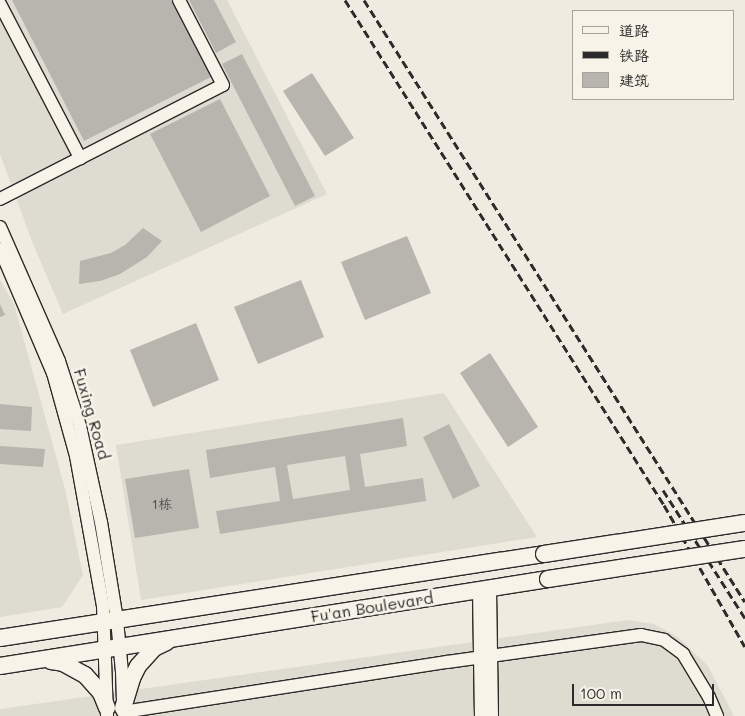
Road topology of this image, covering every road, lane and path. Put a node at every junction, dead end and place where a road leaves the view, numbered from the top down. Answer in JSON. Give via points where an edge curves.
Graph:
{"nodes":[{"id":1,"x":179,"y":0,"type":"edge"},
{"id":2,"x":0,"y":4,"type":"edge"},
{"id":3,"x":80,"y":158,"type":"junction"},
{"id":4,"x":0,"y":198,"type":"edge"},
{"id":5,"x":0,"y":226,"type":"edge"},
{"id":6,"x":0,"y":249,"type":"edge"},
{"id":7,"x":745,"y":523,"type":"edge"},
{"id":8,"x":745,"y":548,"type":"edge"},
{"id":9,"x":484,"y":589,"type":"junction"},
{"id":10,"x":219,"y":604,"type":"junction"},
{"id":11,"x":110,"y":621,"type":"junction"},
{"id":12,"x":222,"y":630,"type":"junction"},
{"id":13,"x":0,"y":638,"type":"edge"},
{"id":14,"x":176,"y":638,"type":"junction"},
{"id":15,"x":112,"y":648,"type":"junction"},
{"id":16,"x":485,"y":656,"type":"junction"},
{"id":17,"x":36,"y":660,"type":"junction"},
{"id":18,"x":0,"y":666,"type":"edge"},
{"id":19,"x":116,"y":712,"type":"edge"},
{"id":20,"x":481,"y":716,"type":"edge"},
{"id":21,"x":492,"y":716,"type":"edge"},
{"id":22,"x":717,"y":716,"type":"edge"}],
"edges":[{"from":1,"to":3,"type":"street","via":[[223,85]]},
{"from":2,"to":3,"type":"street"},
{"from":3,"to":4,"type":"street"},
{"from":5,"to":11,"type":"street","name":"Fuxing Road","via":[[52,343],[71,396],[95,491]]},
{"from":6,"to":11,"type":"street","name":"Fuxing Road","via":[[40,339],[70,428]]},
{"from":7,"to":10,"type":"main road","name":"Fu'an Boulevard","bridge":true},
{"from":8,"to":9,"type":"main road","name":"Fu'an Boulevard","bridge":true},
{"from":9,"to":12,"type":"main road","name":"Fu'an Boulevard"},
{"from":9,"to":16,"type":"street"},
{"from":10,"to":11,"type":"main road","name":"Fu'an Boulevard"},
{"from":10,"to":12,"type":"main road"},
{"from":11,"to":13,"type":"main road","name":"Fu'an Boulevard"},
{"from":11,"to":15,"type":"street"},
{"from":12,"to":14,"type":"main road","name":"Fu'an Boulevard"},
{"from":14,"to":15,"type":"main road","name":"Fu'an Boulevard"},
{"from":14,"to":19,"type":"main road","via":[[154,648],[142,661]]},
{"from":15,"to":17,"type":"main road","name":"Fu'an Boulevard"},
{"from":15,"to":19,"type":"street"},
{"from":16,"to":19,"type":"street"},
{"from":16,"to":20,"type":"street"},
{"from":16,"to":21,"type":"street"},
{"from":16,"to":22,"type":"street","via":[[628,636],[652,636],[669,642],[683,654]]},
{"from":17,"to":18,"type":"main road","name":"Fu'an Boulevard"},
{"from":17,"to":19,"type":"main road","via":[[63,663],[85,675]]}]}
